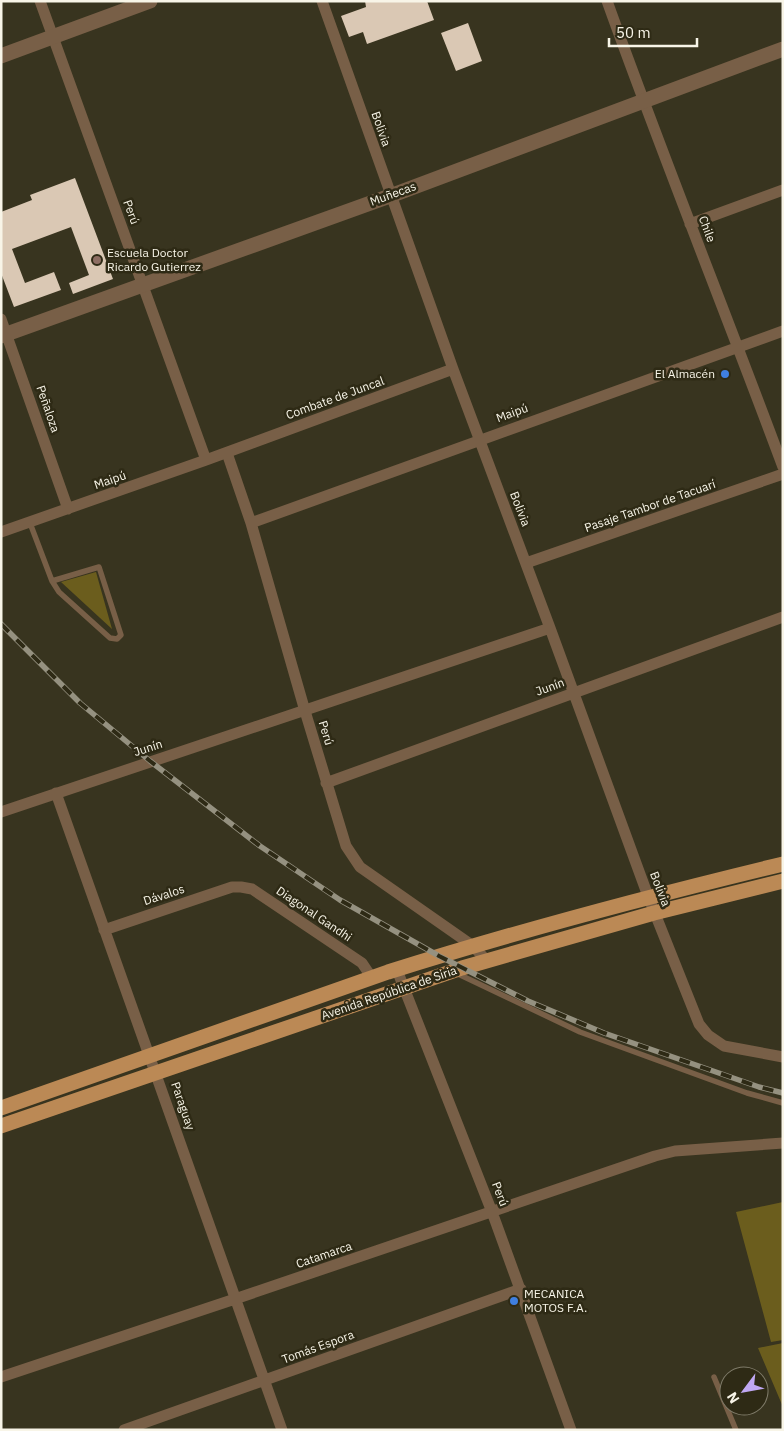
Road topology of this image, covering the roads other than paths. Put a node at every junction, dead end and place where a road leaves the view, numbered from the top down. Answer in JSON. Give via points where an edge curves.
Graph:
{"nodes":[{"id":1,"x":40,"y":1,"type":"edge"},
{"id":2,"x":150,"y":1,"type":"edge"},
{"id":3,"x":322,"y":1,"type":"edge"},
{"id":4,"x":607,"y":1,"type":"edge"},
{"id":5,"x":53,"y":37,"type":"junction"},
{"id":6,"x":783,"y":49,"type":"edge"},
{"id":7,"x":1,"y":56,"type":"edge"},
{"id":8,"x":642,"y":101,"type":"junction"},
{"id":9,"x":783,"y":190,"type":"edge"},
{"id":10,"x":390,"y":196,"type":"junction"},
{"id":11,"x":690,"y":224,"type":"junction"},
{"id":12,"x":142,"y":284,"type":"junction"},
{"id":13,"x":1,"y":319,"type":"edge"},
{"id":14,"x":783,"y":331,"type":"edge"},
{"id":15,"x":4,"y":335,"type":"edge"},
{"id":16,"x":739,"y":347,"type":"junction"},
{"id":17,"x":453,"y":370,"type":"junction"},
{"id":18,"x":479,"y":439,"type":"junction"},
{"id":19,"x":227,"y":452,"type":"junction"},
{"id":20,"x":206,"y":460,"type":"junction"},
{"id":21,"x":783,"y":467,"type":"edge"},
{"id":22,"x":783,"y":474,"type":"edge"},
{"id":23,"x":68,"y":509,"type":"junction"},
{"id":24,"x":250,"y":522,"type":"junction"},
{"id":25,"x":30,"y":523,"type":"junction"},
{"id":26,"x":1,"y":532,"type":"edge"},
{"id":27,"x":526,"y":563,"type":"junction"},
{"id":28,"x":52,"y":581,"type":"junction"},
{"id":29,"x":783,"y":617,"type":"edge"},
{"id":30,"x":550,"y":628,"type":"junction"},
{"id":31,"x":574,"y":693,"type":"junction"},
{"id":32,"x":305,"y":711,"type":"junction"},
{"id":33,"x":326,"y":783,"type":"junction"},
{"id":34,"x":56,"y":793,"type":"junction"},
{"id":35,"x":1,"y":812,"type":"edge"},
{"id":36,"x":783,"y":864,"type":"edge"},
{"id":37,"x":783,"y":881,"type":"edge"},
{"id":38,"x":232,"y":887,"type":"joint"},
{"id":39,"x":648,"y":896,"type":"junction"},
{"id":40,"x":654,"y":913,"type":"junction"},
{"id":41,"x":104,"y":930,"type":"junction"},
{"id":42,"x":474,"y":946,"type":"junction"},
{"id":43,"x":487,"y":961,"type":"junction"},
{"id":44,"x":397,"y":970,"type":"junction"},
{"id":45,"x":454,"y":972,"type":"junction"},
{"id":46,"x":372,"y":978,"type":"junction"},
{"id":47,"x":405,"y":988,"type":"junction"},
{"id":48,"x":150,"y":1056,"type":"junction"},
{"id":49,"x":783,"y":1057,"type":"edge"},
{"id":50,"x":157,"y":1073,"type":"junction"},
{"id":51,"x":783,"y":1103,"type":"edge"},
{"id":52,"x":1,"y":1108,"type":"edge"},
{"id":53,"x":1,"y":1126,"type":"edge"},
{"id":54,"x":783,"y":1143,"type":"edge"},
{"id":55,"x":492,"y":1212,"type":"junction"},
{"id":56,"x":521,"y":1290,"type":"junction"},
{"id":57,"x":235,"y":1300,"type":"junction"},
{"id":58,"x":1,"y":1377,"type":"edge"},
{"id":59,"x":714,"y":1377,"type":"dead end"},
{"id":60,"x":264,"y":1380,"type":"junction"},
{"id":61,"x":124,"y":1430,"type":"edge"},
{"id":62,"x":282,"y":1430,"type":"edge"},
{"id":63,"x":571,"y":1430,"type":"edge"},
{"id":64,"x":736,"y":1430,"type":"edge"}],
"edges":[{"from":1,"to":5,"type":"street","name":"Perú"},
{"from":2,"to":5,"type":"street"},
{"from":3,"to":10,"type":"street","name":"Bolivia"},
{"from":4,"to":8,"type":"street","name":"Chile"},
{"from":5,"to":7,"type":"street"},
{"from":5,"to":12,"type":"street","name":"Perú"},
{"from":6,"to":8,"type":"street","name":"Muñecas"},
{"from":8,"to":10,"type":"street","name":"Muñecas"},
{"from":8,"to":11,"type":"street","name":"Chile"},
{"from":9,"to":11,"type":"street"},
{"from":10,"to":12,"type":"street","name":"Muñecas"},
{"from":10,"to":17,"type":"street","name":"Bolivia"},
{"from":11,"to":16,"type":"street","name":"Chile"},
{"from":12,"to":15,"type":"street","name":"Muñecas"},
{"from":12,"to":20,"type":"street","name":"Perú"},
{"from":13,"to":15,"type":"street","name":"Peñaloza"},
{"from":14,"to":16,"type":"street","name":"Maipú"},
{"from":15,"to":23,"type":"street","name":"Peñaloza"},
{"from":16,"to":18,"type":"street","name":"Maipú"},
{"from":16,"to":21,"type":"street","name":"Chile"},
{"from":17,"to":18,"type":"street","name":"Bolivia"},
{"from":17,"to":19,"type":"street","name":"Combate de Juncal"},
{"from":18,"to":24,"type":"street","name":"Maipú"},
{"from":18,"to":27,"type":"street","name":"Bolivia"},
{"from":19,"to":20,"type":"street","name":"Maipú"},
{"from":19,"to":24,"type":"street","name":"Perú"},
{"from":20,"to":23,"type":"street","name":"Maipú"},
{"from":22,"to":27,"type":"street","name":"Pasaje Tambor de Tacuarí"},
{"from":23,"to":25,"type":"street","name":"Maipú"},
{"from":24,"to":32,"type":"street","name":"Perú"},
{"from":25,"to":26,"type":"street","name":"Maipú"},
{"from":25,"to":28,"type":"lane"},
{"from":27,"to":30,"type":"street","name":"Bolivia"},
{"from":28,"to":28,"type":"lane","via":[[110,638],[116,640],[121,635],[99,567]]},
{"from":29,"to":31,"type":"street","name":"Junín"},
{"from":30,"to":31,"type":"street","name":"Bolivia"},
{"from":30,"to":32,"type":"street"},
{"from":31,"to":33,"type":"street","name":"Junín"},
{"from":31,"to":39,"type":"street","name":"Bolivia"},
{"from":32,"to":33,"type":"street","name":"Perú"},
{"from":32,"to":34,"type":"street","name":"Junín"},
{"from":33,"to":42,"type":"street","name":"Perú","via":[[346,846],[360,867]]},
{"from":34,"to":35,"type":"street","name":"Junín"},
{"from":34,"to":41,"type":"street","name":"Paraguay"},
{"from":36,"to":39,"type":"main road","name":"Avenida República de Siria"},
{"from":37,"to":40,"type":"main road","name":"Avenida República de Siria"},
{"from":38,"to":41,"type":"street","name":"Dávalos"},
{"from":38,"to":46,"type":"street","name":"Diagonal Gandhi","via":[[252,890],[362,963]]},
{"from":39,"to":40,"type":"street","name":"Bolivia"},
{"from":39,"to":42,"type":"main road","name":"Avenida República de Siria"},
{"from":40,"to":43,"type":"main road","name":"Avenida República de Siria"},
{"from":40,"to":49,"type":"street","name":"Bolivia","via":[[699,1024],[708,1035],[724,1046]]},
{"from":41,"to":48,"type":"street","name":"Paraguay"},
{"from":42,"to":43,"type":"street","name":"Perú"},
{"from":42,"to":44,"type":"main road","name":"Avenida República de Siria"},
{"from":43,"to":45,"type":"main road","name":"Avenida República de Siria"},
{"from":44,"to":46,"type":"main road","name":"Avenida República de Siria"},
{"from":44,"to":47,"type":"street","name":"Perú"},
{"from":45,"to":47,"type":"main road","name":"Avenida República de Siria"},
{"from":45,"to":51,"type":"lane","via":[[580,1032]]},
{"from":46,"to":48,"type":"main road","name":"Avenida República de Siria"},
{"from":47,"to":50,"type":"main road","name":"Avenida República de Siria"},
{"from":47,"to":55,"type":"street","name":"Perú"},
{"from":48,"to":50,"type":"street","name":"Paraguay"},
{"from":48,"to":52,"type":"main road","name":"Avenida República de Siria"},
{"from":50,"to":53,"type":"main road","name":"Avenida República de Siria"},
{"from":50,"to":57,"type":"street","name":"Paraguay"},
{"from":54,"to":55,"type":"street","name":"Catamarca","via":[[675,1151]]},
{"from":55,"to":56,"type":"street","name":"Perú"},
{"from":55,"to":57,"type":"street","name":"Catamarca"},
{"from":56,"to":60,"type":"street","name":"Tomás Espora"},
{"from":56,"to":63,"type":"street","name":"Perú"},
{"from":57,"to":58,"type":"street","name":"Catamarca"},
{"from":57,"to":60,"type":"street","name":"Paraguay"},
{"from":59,"to":64,"type":"lane"},
{"from":60,"to":61,"type":"street","name":"Tomás Espora"},
{"from":60,"to":62,"type":"street","name":"Paraguay"}]}
